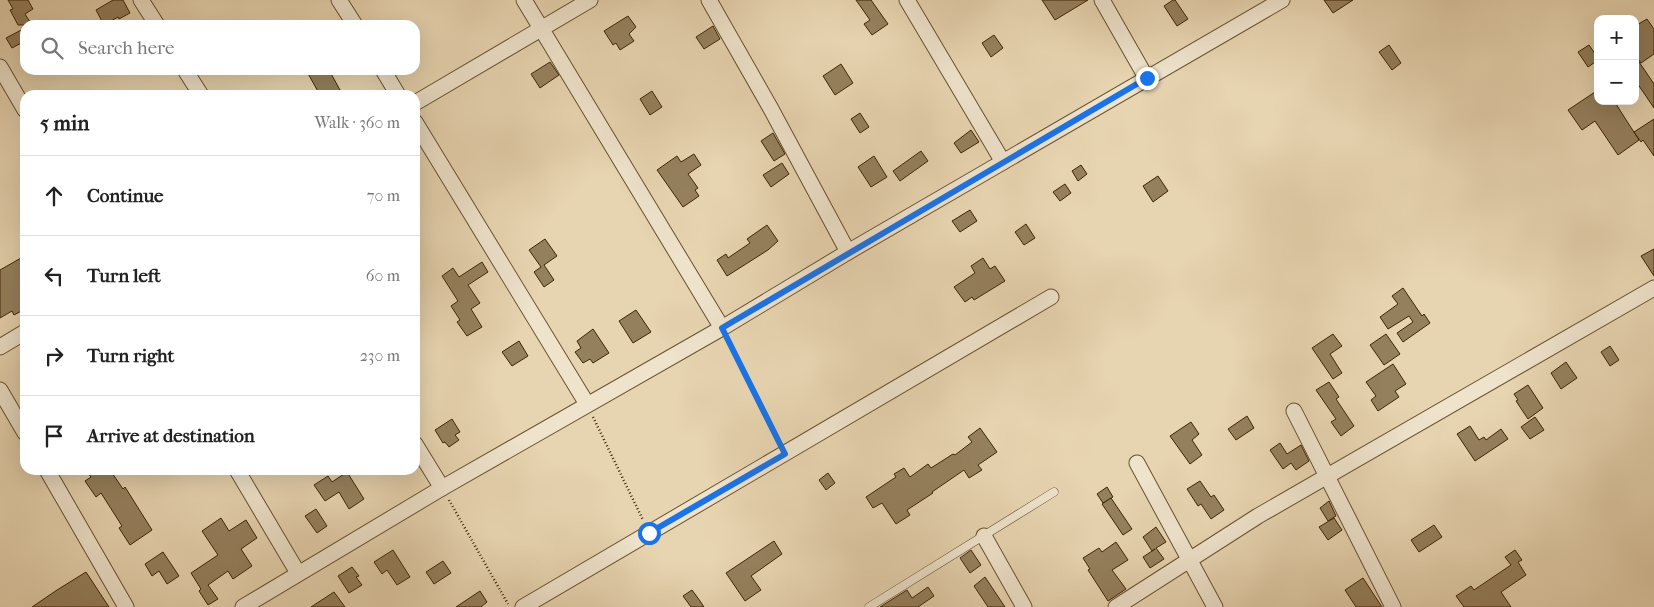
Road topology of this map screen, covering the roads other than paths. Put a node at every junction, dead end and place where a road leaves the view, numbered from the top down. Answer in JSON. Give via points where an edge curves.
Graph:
{"nodes":[{"id":1,"x":141,"y":0,"type":"edge"},
{"id":2,"x":339,"y":0,"type":"edge"},
{"id":3,"x":524,"y":0,"type":"edge"},
{"id":4,"x":590,"y":0,"type":"edge"},
{"id":5,"x":709,"y":0,"type":"edge"},
{"id":6,"x":907,"y":0,"type":"edge"},
{"id":7,"x":1102,"y":0,"type":"edge"},
{"id":8,"x":1281,"y":0,"type":"edge"},
{"id":9,"x":154,"y":20,"type":"edge"},
{"id":10,"x":352,"y":20,"type":"edge"},
{"id":11,"x":541,"y":29,"type":"junction"},
{"id":12,"x":0,"y":67,"type":"edge"},
{"id":13,"x":188,"y":75,"type":"edge"},
{"id":14,"x":386,"y":75,"type":"edge"},
{"id":15,"x":1147,"y":78,"type":"junction"},
{"id":16,"x":198,"y":90,"type":"edge"},
{"id":17,"x":395,"y":90,"type":"edge"},
{"id":18,"x":420,"y":100,"type":"edge"},
{"id":19,"x":20,"y":101,"type":"edge"},
{"id":20,"x":420,"y":130,"type":"edge"},
{"id":21,"x":1003,"y":162,"type":"junction"},
{"id":22,"x":848,"y":252,"type":"junction"},
{"id":23,"x":1654,"y":288,"type":"edge"},
{"id":24,"x":1051,"y":297,"type":"dead end"},
{"id":25,"x":722,"y":328,"type":"junction"},
{"id":26,"x":20,"y":335,"type":"edge"},
{"id":27,"x":0,"y":347,"type":"edge"},
{"id":28,"x":0,"y":390,"type":"edge"},
{"id":29,"x":587,"y":404,"type":"junction"},
{"id":30,"x":1294,"y":411,"type":"dead end"},
{"id":31,"x":20,"y":424,"type":"edge"},
{"id":32,"x":420,"y":452,"type":"edge"},
{"id":33,"x":1137,"y":463,"type":"dead end"},
{"id":34,"x":50,"y":475,"type":"edge"},
{"id":35,"x":240,"y":475,"type":"edge"},
{"id":36,"x":1326,"y":478,"type":"junction"},
{"id":37,"x":442,"y":488,"type":"junction"},
{"id":38,"x":1054,"y":492,"type":"dead end"},
{"id":39,"x":984,"y":536,"type":"junction"},
{"id":40,"x":1190,"y":560,"type":"junction"},
{"id":41,"x":298,"y":573,"type":"junction"},
{"id":42,"x":126,"y":607,"type":"edge"},
{"id":43,"x":243,"y":607,"type":"edge"},
{"id":44,"x":523,"y":607,"type":"edge"},
{"id":45,"x":869,"y":607,"type":"edge"},
{"id":46,"x":1024,"y":607,"type":"edge"},
{"id":47,"x":1116,"y":607,"type":"edge"},
{"id":48,"x":1215,"y":607,"type":"edge"},
{"id":49,"x":1392,"y":607,"type":"edge"}],
"edges":[{"from":1,"to":9,"type":"street"},
{"from":2,"to":10,"type":"street"},
{"from":3,"to":11,"type":"street"},
{"from":4,"to":11,"type":"street"},
{"from":5,"to":22,"type":"street"},
{"from":6,"to":21,"type":"street"},
{"from":7,"to":15,"type":"street"},
{"from":8,"to":15,"type":"street"},
{"from":11,"to":18,"type":"street"},
{"from":11,"to":25,"type":"street"},
{"from":12,"to":19,"type":"street"},
{"from":13,"to":16,"type":"street"},
{"from":14,"to":17,"type":"street"},
{"from":15,"to":21,"type":"street"},
{"from":20,"to":29,"type":"street"},
{"from":21,"to":22,"type":"street"},
{"from":22,"to":25,"type":"street"},
{"from":23,"to":36,"type":"street"},
{"from":24,"to":44,"type":"street"},
{"from":25,"to":29,"type":"street"},
{"from":26,"to":27,"type":"street"},
{"from":28,"to":31,"type":"street"},
{"from":29,"to":37,"type":"street"},
{"from":30,"to":36,"type":"street"},
{"from":32,"to":37,"type":"street"},
{"from":33,"to":40,"type":"street"},
{"from":34,"to":42,"type":"street"},
{"from":35,"to":41,"type":"street"},
{"from":36,"to":40,"type":"street","via":[[1258,516]]},
{"from":36,"to":49,"type":"street"},
{"from":37,"to":41,"type":"street"},
{"from":38,"to":39,"type":"lane"},
{"from":39,"to":45,"type":"lane"},
{"from":39,"to":46,"type":"street"},
{"from":40,"to":47,"type":"street"},
{"from":40,"to":48,"type":"street"},
{"from":41,"to":43,"type":"street"}]}
